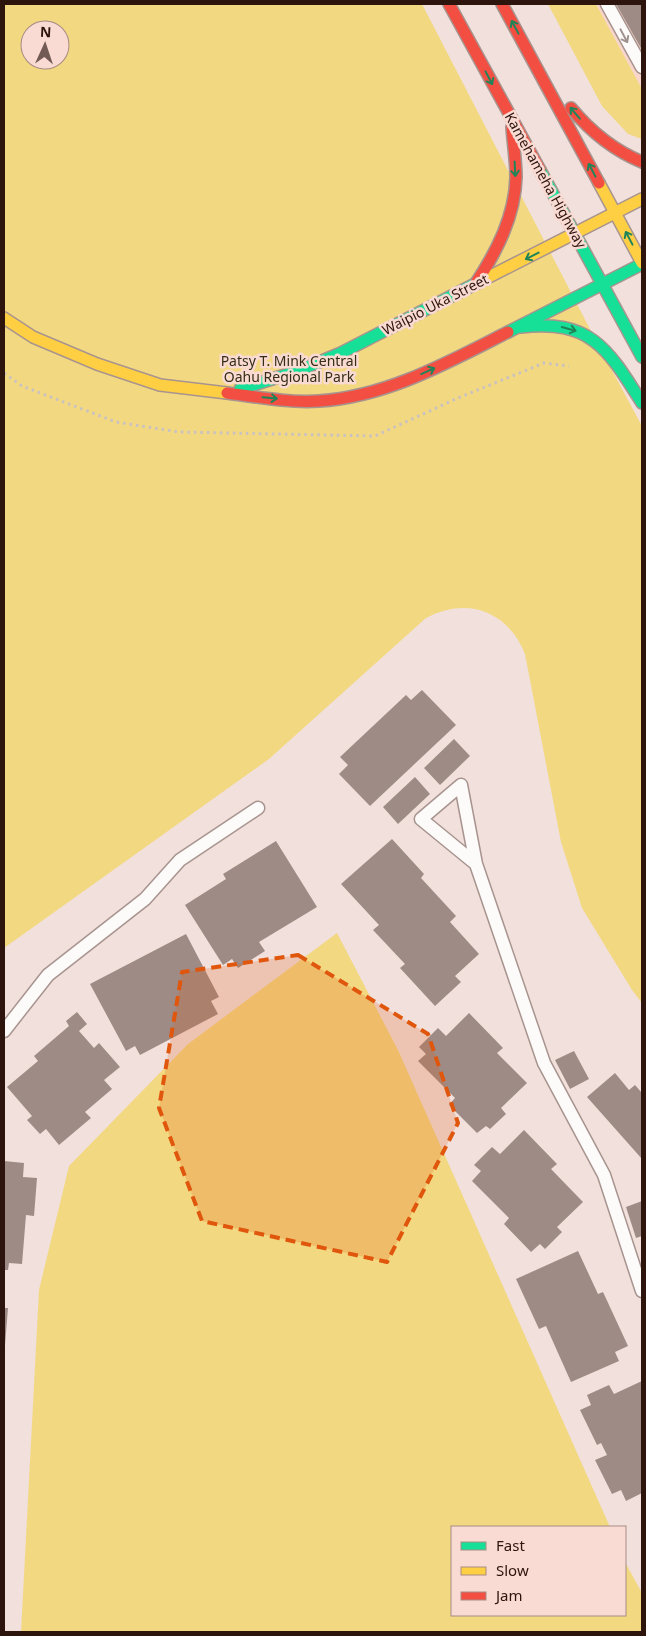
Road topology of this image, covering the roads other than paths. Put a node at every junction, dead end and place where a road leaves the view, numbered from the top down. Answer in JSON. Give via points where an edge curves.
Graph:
{"nodes":[{"id":1,"x":449,"y":4,"type":"edge"},
{"id":2,"x":502,"y":4,"type":"edge"},
{"id":3,"x":607,"y":4,"type":"edge"},
{"id":4,"x":525,"y":46,"type":"junction"},
{"id":5,"x":642,"y":67,"type":"edge"},
{"id":6,"x":512,"y":120,"type":"junction"},
{"id":7,"x":642,"y":162,"type":"edge"},
{"id":8,"x":642,"y":198,"type":"edge"},
{"id":9,"x":615,"y":212,"type":"junction"},
{"id":10,"x":576,"y":233,"type":"junction"},
{"id":11,"x":642,"y":263,"type":"edge"},
{"id":12,"x":476,"y":283,"type":"junction"},
{"id":13,"x":603,"y":284,"type":"junction"},
{"id":14,"x":4,"y":318,"type":"edge"},
{"id":15,"x":520,"y":327,"type":"junction"},
{"id":16,"x":642,"y":357,"type":"edge"},
{"id":17,"x":222,"y":393,"type":"junction"},
{"id":18,"x":642,"y":403,"type":"edge"},
{"id":19,"x":258,"y":808,"type":"dead end"},
{"id":20,"x":476,"y":864,"type":"junction"},
{"id":21,"x":4,"y":1031,"type":"edge"},
{"id":22,"x":642,"y":1291,"type":"edge"}],
"edges":[{"from":1,"to":6,"type":"main road","name":"Kamehameha Highway","one_way":true},
{"from":4,"to":2,"type":"main road","one_way":true},
{"from":3,"to":5,"type":"lane","one_way":true},
{"from":7,"to":4,"type":"main road","one_way":true,"via":[[614,149],[594,134]]},
{"from":9,"to":4,"type":"main road","one_way":true},
{"from":6,"to":10,"type":"main road","name":"Kamehameha Highway"},
{"from":6,"to":12,"type":"main road","one_way":true,"via":[[516,178],[513,201],[503,236]]},
{"from":8,"to":9,"type":"main road","name":"Waipio Uka Street"},
{"from":9,"to":10,"type":"main road","name":"Waipio Uka Street"},
{"from":11,"to":9,"type":"main road","one_way":true},
{"from":10,"to":12,"type":"main road","name":"Waipio Uka Street","one_way":true},
{"from":10,"to":13,"type":"main road","name":"Kamehameha Highway"},
{"from":11,"to":13,"type":"main road","name":"Waipio Uka Street"},
{"from":12,"to":17,"type":"main road","name":"Waipio Uka Street","via":[[332,357],[250,387]]},
{"from":13,"to":15,"type":"main road","name":"Waipio Uka Street"},
{"from":13,"to":16,"type":"main road","name":"Kamehameha Highway"},
{"from":14,"to":17,"type":"main road","name":"Waipio Uka Street","via":[[33,337],[97,364],[160,385]]},
{"from":17,"to":15,"type":"main road","name":"Waipio Uka Street","one_way":true,"via":[[317,401],[354,397],[410,379]]},
{"from":15,"to":18,"type":"main road","one_way":true,"via":[[561,326],[589,337],[604,348]]},
{"from":19,"to":21,"type":"lane","via":[[180,860],[145,899],[48,975]]},
{"from":20,"to":20,"type":"lane","via":[[421,819],[461,785],[468,820]]},
{"from":20,"to":22,"type":"lane","via":[[544,1063],[604,1175]]}]}
